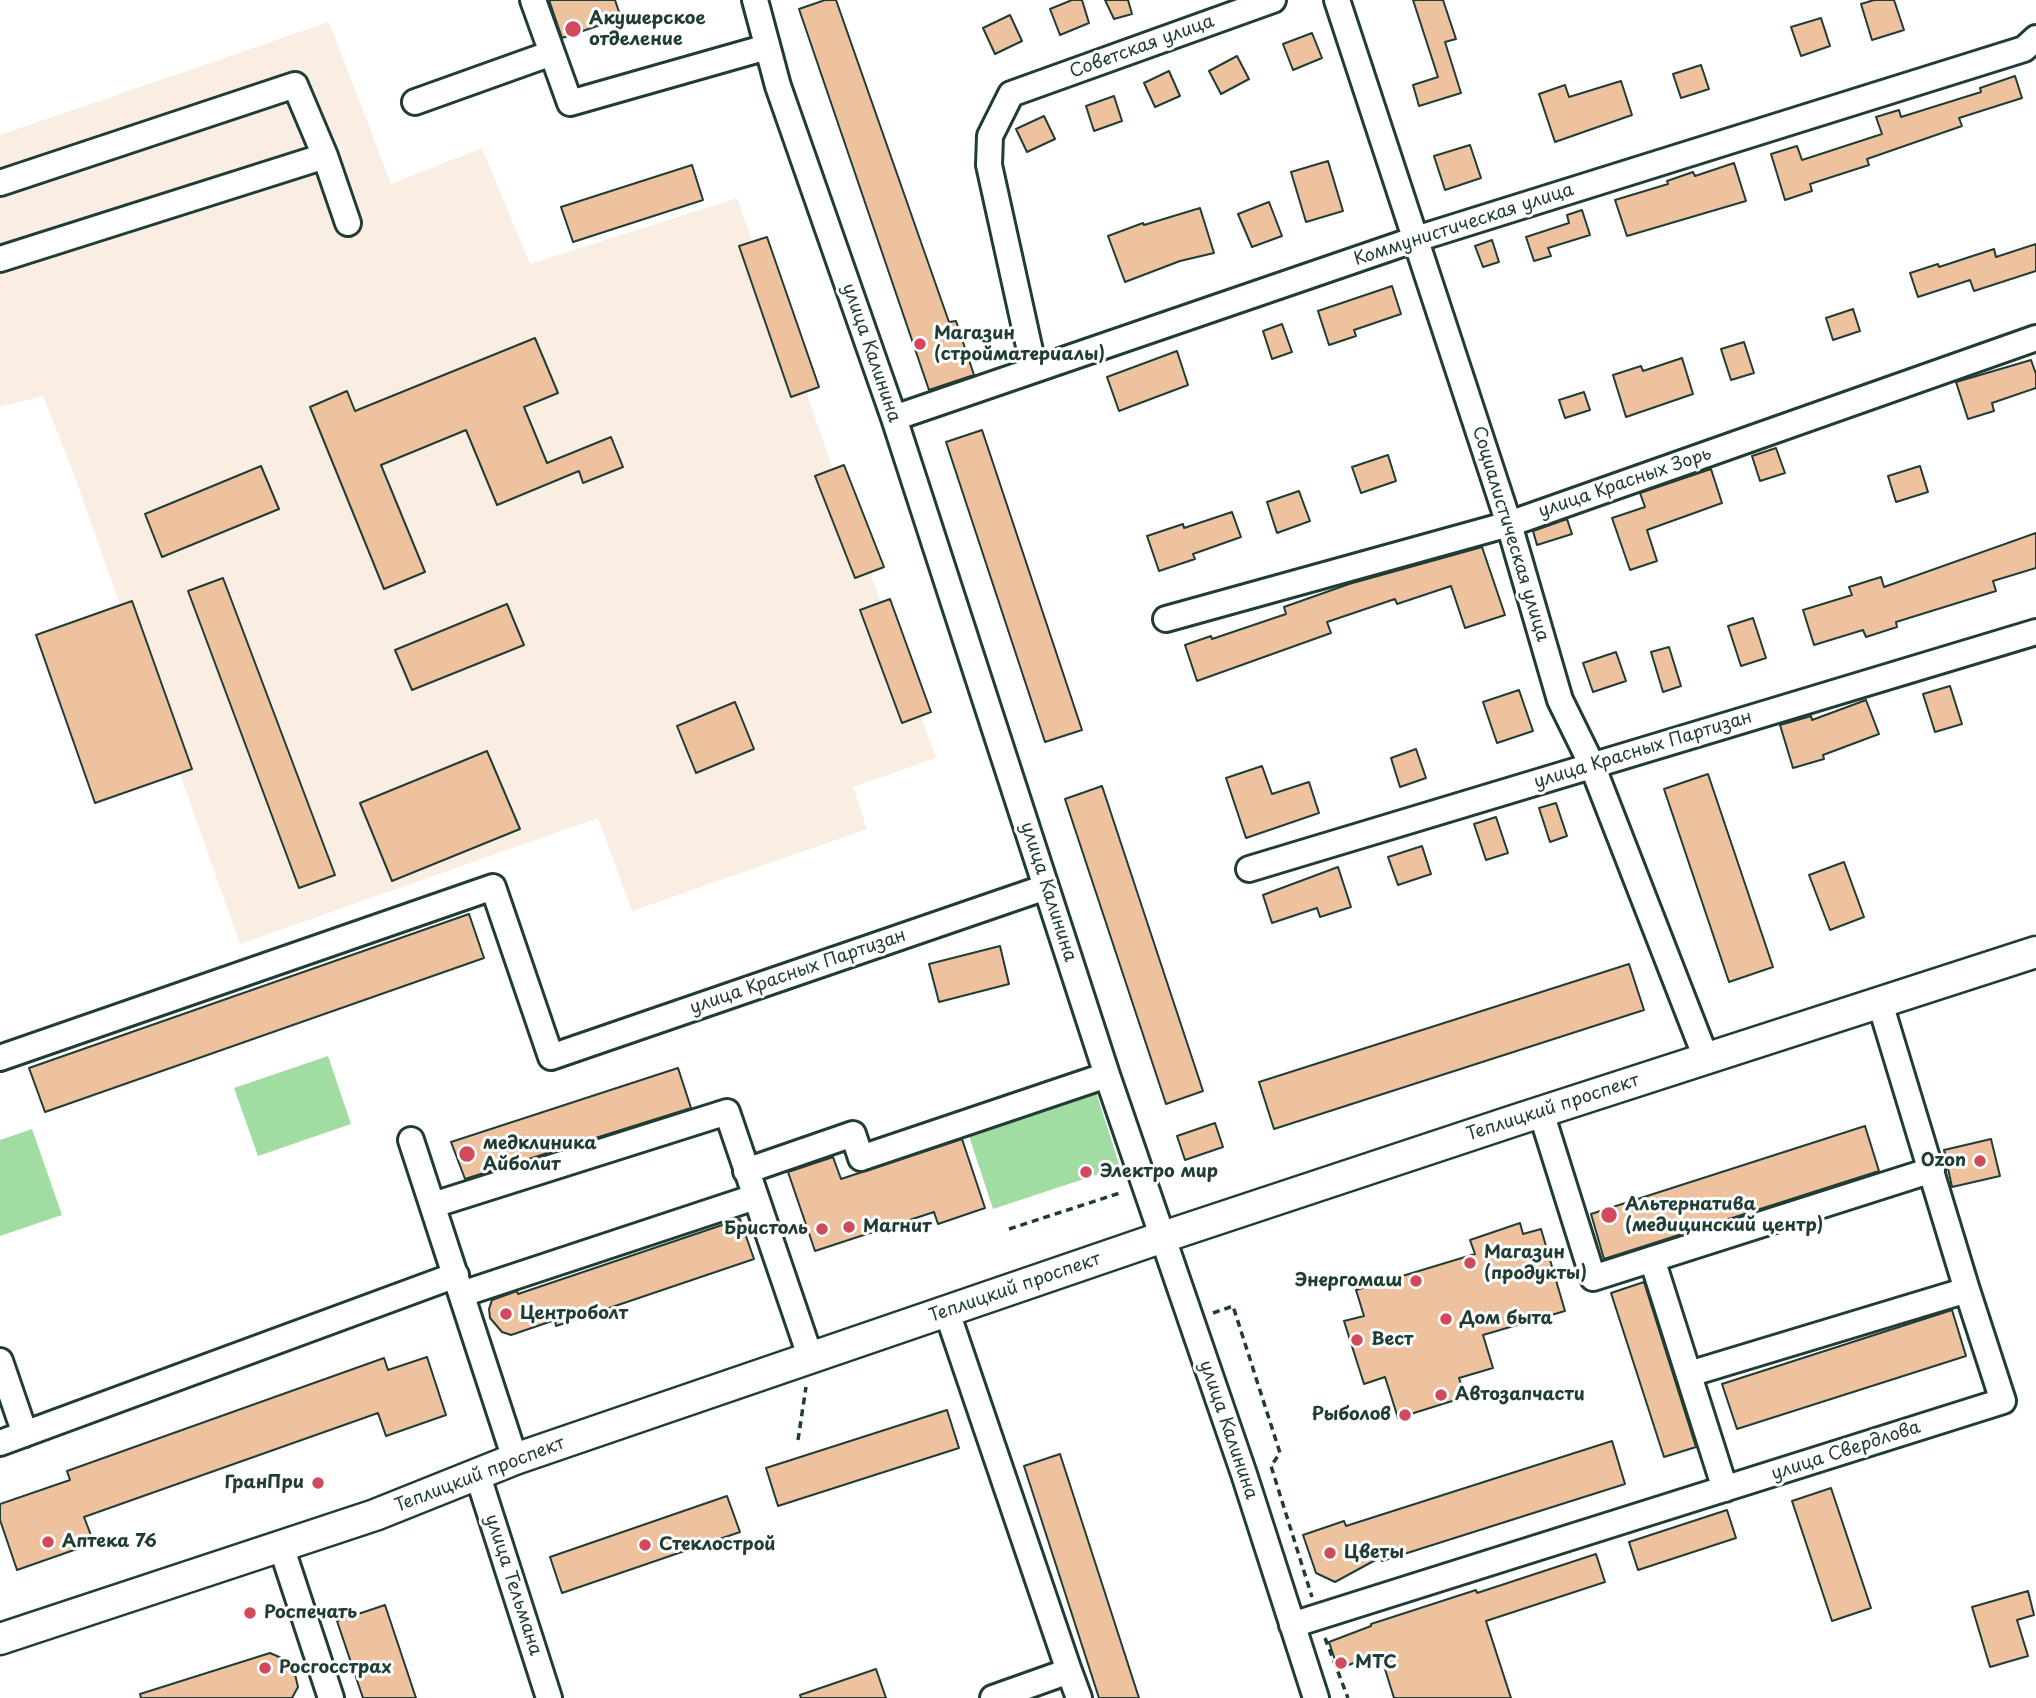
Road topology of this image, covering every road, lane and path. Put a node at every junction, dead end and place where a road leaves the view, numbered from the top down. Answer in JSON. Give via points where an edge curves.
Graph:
{"nodes":[{"id":1,"x":533,"y":0,"type":"edge"},
{"id":2,"x":755,"y":0,"type":"edge"},
{"id":3,"x":1273,"y":0,"type":"edge"},
{"id":4,"x":1336,"y":0,"type":"edge"},
{"id":5,"x":2036,"y":38,"type":"edge"},
{"id":6,"x":768,"y":47,"type":"junction"},
{"id":7,"x":552,"y":52,"type":"junction"},
{"id":8,"x":415,"y":102,"type":"dead end"},
{"id":9,"x":324,"y":156,"type":"junction"},
{"id":10,"x":0,"y":183,"type":"edge"},
{"id":11,"x":348,"y":223,"type":"dead end"},
{"id":12,"x":1416,"y":239,"type":"junction"},
{"id":13,"x":0,"y":259,"type":"edge"},
{"id":14,"x":2036,"y":338,"type":"edge"},
{"id":15,"x":1034,"y":369,"type":"junction"},
{"id":16,"x":894,"y":418,"type":"junction"},
{"id":17,"x":1509,"y":524,"type":"junction"},
{"id":18,"x":1166,"y":619,"type":"dead end"},
{"id":19,"x":2036,"y":632,"type":"edge"},
{"id":20,"x":1592,"y":765,"type":"junction"},
{"id":21,"x":1250,"y":869,"type":"dead end"},
{"id":22,"x":1046,"y":887,"type":"junction"},
{"id":23,"x":2036,"y":952,"type":"edge"},
{"id":24,"x":1880,"y":1003,"type":"junction"},
{"id":25,"x":0,"y":1058,"type":"edge"},
{"id":26,"x":1706,"y":1058,"type":"junction"},
{"id":27,"x":1107,"y":1075,"type":"junction"},
{"id":28,"x":1541,"y":1112,"type":"junction"},
{"id":29,"x":411,"y":1140,"type":"dead end"},
{"id":30,"x":1932,"y":1170,"type":"junction"},
{"id":31,"x":746,"y":1171,"type":"junction"},
{"id":32,"x":1145,"y":1185,"type":"junction"},
{"id":33,"x":755,"y":1197,"type":"junction"},
{"id":34,"x":433,"y":1205,"type":"junction"},
{"id":35,"x":1009,"y":1228,"type":"dead end"},
{"id":36,"x":1163,"y":1237,"type":"junction"},
{"id":37,"x":1653,"y":1259,"type":"junction"},
{"id":38,"x":459,"y":1285,"type":"junction"},
{"id":39,"x":1967,"y":1290,"type":"junction"},
{"id":40,"x":947,"y":1312,"type":"junction"},
{"id":41,"x":1191,"y":1320,"type":"junction"},
{"id":42,"x":811,"y":1359,"type":"junction"},
{"id":43,"x":0,"y":1361,"type":"edge"},
{"id":44,"x":1689,"y":1374,"type":"junction"},
{"id":45,"x":25,"y":1434,"type":"junction"},
{"id":46,"x":798,"y":1440,"type":"dead end"},
{"id":47,"x":0,"y":1443,"type":"edge"},
{"id":48,"x":515,"y":1459,"type":"junction"},
{"id":49,"x":477,"y":1473,"type":"junction"},
{"id":50,"x":1725,"y":1489,"type":"junction"},
{"id":51,"x":281,"y":1546,"type":"junction"},
{"id":52,"x":1318,"y":1617,"type":"junction"},
{"id":53,"x":1292,"y":1625,"type":"junction"},
{"id":54,"x":0,"y":1639,"type":"edge"},
{"id":55,"x":1069,"y":1671,"type":"junction"},
{"id":56,"x":331,"y":1698,"type":"edge"},
{"id":57,"x":549,"y":1698,"type":"edge"},
{"id":58,"x":993,"y":1698,"type":"edge"},
{"id":59,"x":1079,"y":1698,"type":"edge"},
{"id":60,"x":1316,"y":1698,"type":"edge"},
{"id":61,"x":1348,"y":1698,"type":"edge"}],
"edges":[{"from":1,"to":7,"type":"street"},
{"from":2,"to":6,"type":"street","name":"улица Калинина"},
{"from":3,"to":15,"type":"street","name":"Советская улица","via":[[1011,94],[990,136],[989,165]]},
{"from":4,"to":12,"type":"street","name":"Социалистическая улица"},
{"from":5,"to":12,"type":"street","name":"Коммунистическая улица","via":[[2024,49]]},
{"from":6,"to":7,"type":"street","via":[[570,103]]},
{"from":6,"to":16,"type":"street","name":"улица Калинина"},
{"from":7,"to":8,"type":"street"},
{"from":9,"to":10,"type":"street","via":[[295,85]]},
{"from":9,"to":11,"type":"street"},
{"from":9,"to":13,"type":"street"},
{"from":12,"to":15,"type":"street","name":"Коммунистическая улица"},
{"from":12,"to":17,"type":"street","name":"Социалистическая улица"},
{"from":14,"to":17,"type":"street","name":"улица Красных Зорь"},
{"from":15,"to":16,"type":"street","name":"Коммунистическая улица"},
{"from":16,"to":22,"type":"street","name":"улица Калинина"},
{"from":17,"to":18,"type":"street","name":"улица Красных Зорь"},
{"from":17,"to":20,"type":"street","name":"Социалистическая улица","via":[[1560,699]]},
{"from":19,"to":20,"type":"street","name":"улица Красных Партизан"},
{"from":20,"to":21,"type":"street","name":"улица Красных Партизан"},
{"from":20,"to":26,"type":"street","name":"Социалистическая улица"},
{"from":22,"to":25,"type":"street","name":"улица Красных Партизан","via":[[551,1057],[493,887]]},
{"from":22,"to":27,"type":"street","name":"улица Калинина"},
{"from":23,"to":24,"type":"main road","name":"Теплицкий проспект"},
{"from":24,"to":26,"type":"main road","name":"Теплицкий проспект"},
{"from":24,"to":30,"type":"street","name":"улица Свердлова"},
{"from":26,"to":28,"type":"main road","name":"Теплицкий проспект"},
{"from":27,"to":31,"type":"street","via":[[861,1158],[853,1134]]},
{"from":27,"to":32,"type":"street","name":"улица Калинина"},
{"from":28,"to":36,"type":"main road","name":"Теплицкий проспект"},
{"from":28,"to":37,"type":"street","via":[[1593,1278]]},
{"from":29,"to":34,"type":"street"},
{"from":30,"to":37,"type":"street"},
{"from":30,"to":39,"type":"street","name":"улица Свердлова"},
{"from":31,"to":33,"type":"street"},
{"from":31,"to":34,"type":"street","via":[[727,1112]]},
{"from":32,"to":35,"type":"path"},
{"from":32,"to":36,"type":"street","name":"улица Калинина"},
{"from":33,"to":38,"type":"street"},
{"from":33,"to":42,"type":"street"},
{"from":34,"to":38,"type":"street"},
{"from":36,"to":40,"type":"main road","name":"Теплицкий проспект"},
{"from":36,"to":41,"type":"street","name":"улица Калинина"},
{"from":37,"to":44,"type":"street"},
{"from":38,"to":45,"type":"street"},
{"from":38,"to":48,"type":"street"},
{"from":39,"to":44,"type":"street"},
{"from":39,"to":50,"type":"street","name":"улица Свердлова","via":[[2003,1401]]},
{"from":40,"to":42,"type":"main road","name":"Теплицкий проспект"},
{"from":40,"to":55,"type":"street"},
{"from":41,"to":52,"type":"path","via":[[1233,1306],[1280,1453],[1271,1466]]},
{"from":41,"to":53,"type":"street","name":"улица Калинина"},
{"from":42,"to":46,"type":"path"},
{"from":42,"to":48,"type":"main road","name":"Теплицкий проспект"},
{"from":43,"to":45,"type":"street"},
{"from":44,"to":50,"type":"street"},
{"from":45,"to":47,"type":"street"},
{"from":48,"to":49,"type":"main road","name":"Теплицкий проспект"},
{"from":49,"to":51,"type":"main road","name":"Теплицкий проспект","via":[[375,1515]]},
{"from":49,"to":57,"type":"street","name":"улица Тельмана"},
{"from":50,"to":52,"type":"street","name":"улица Свердлова"},
{"from":51,"to":54,"type":"main road","name":"Теплицкий проспект"},
{"from":51,"to":56,"type":"street"},
{"from":52,"to":53,"type":"street","name":"улица Свердлова"},
{"from":52,"to":61,"type":"path"},
{"from":53,"to":60,"type":"street","name":"улица Калинина"},
{"from":55,"to":58,"type":"street"},
{"from":55,"to":59,"type":"street"}]}
